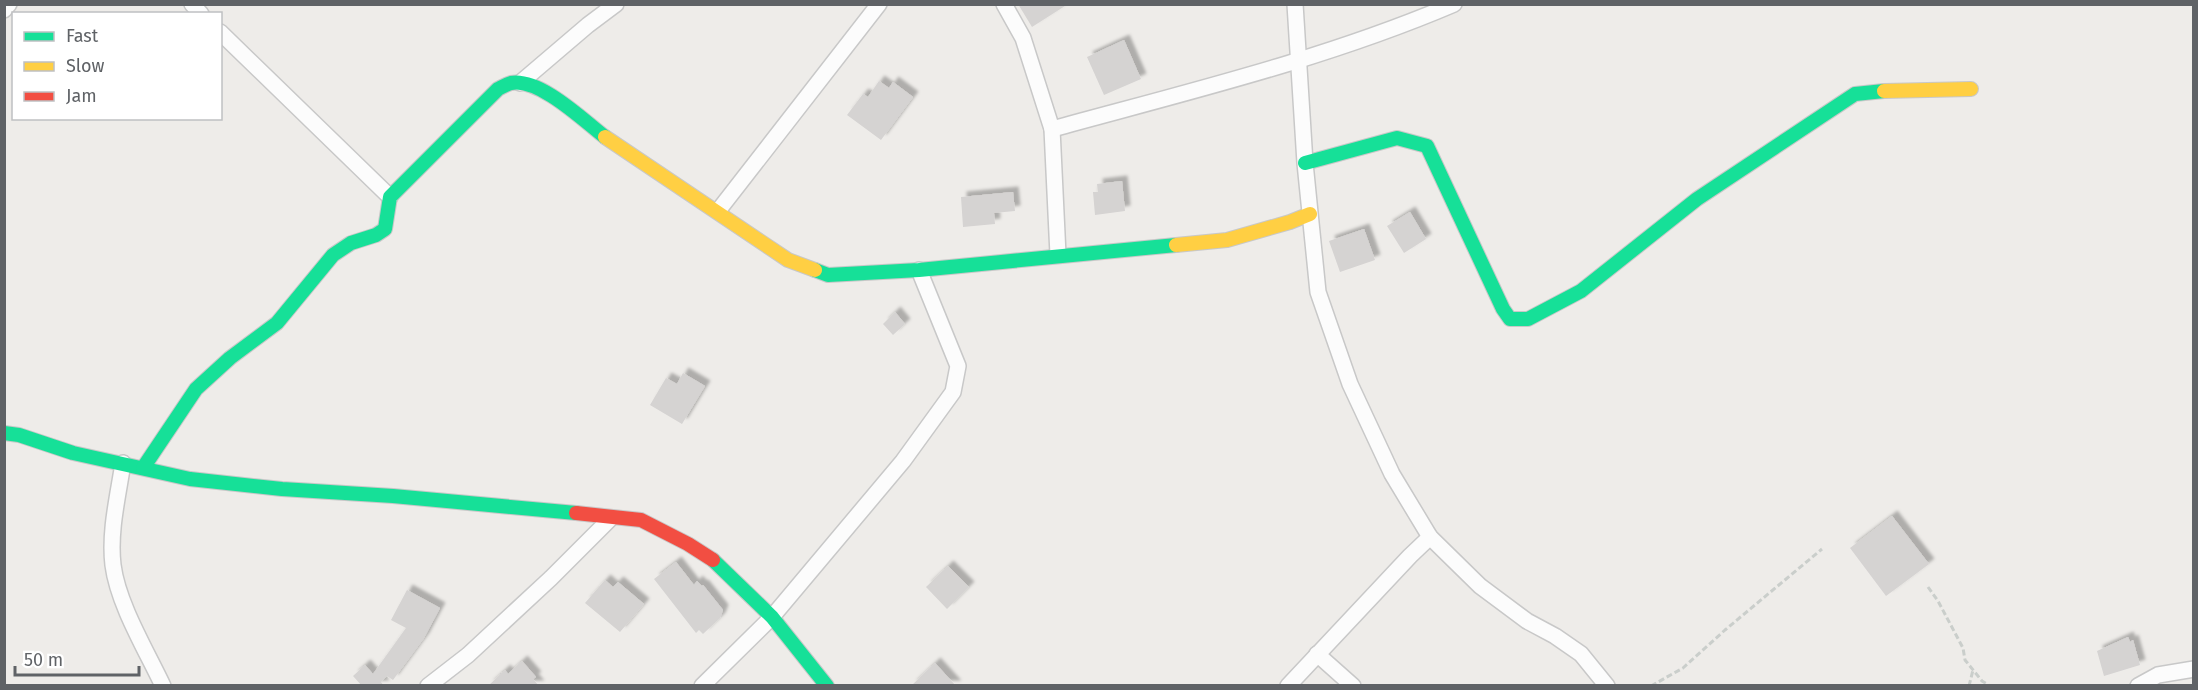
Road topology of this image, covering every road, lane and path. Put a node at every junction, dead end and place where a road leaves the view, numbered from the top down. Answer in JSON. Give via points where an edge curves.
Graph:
{"nodes":[{"id":1,"x":9,"y":4,"type":"edge"},
{"id":2,"x":616,"y":4,"type":"edge"},
{"id":3,"x":879,"y":4,"type":"edge"},
{"id":4,"x":1004,"y":4,"type":"edge"},
{"id":5,"x":1294,"y":4,"type":"edge"},
{"id":6,"x":1454,"y":4,"type":"edge"},
{"id":7,"x":4,"y":10,"type":"edge"},
{"id":8,"x":222,"y":34,"type":"edge"},
{"id":9,"x":1298,"y":61,"type":"junction"},
{"id":10,"x":520,"y":83,"type":"junction"},
{"id":11,"x":1971,"y":89,"type":"dead end"},
{"id":12,"x":1052,"y":129,"type":"junction"},
{"id":13,"x":1305,"y":163,"type":"junction"},
{"id":14,"x":390,"y":197,"type":"junction"},
{"id":15,"x":718,"y":211,"type":"junction"},
{"id":16,"x":1310,"y":214,"type":"junction"},
{"id":17,"x":1058,"y":255,"type":"junction"},
{"id":18,"x":919,"y":270,"type":"junction"},
{"id":19,"x":4,"y":434,"type":"edge"},
{"id":20,"x":123,"y":463,"type":"junction"},
{"id":21,"x":143,"y":468,"type":"junction"},
{"id":22,"x":610,"y":518,"type":"junction"},
{"id":23,"x":1430,"y":537,"type":"junction"},
{"id":24,"x":1822,"y":549,"type":"dead end"},
{"id":25,"x":1928,"y":586,"type":"dead end"},
{"id":26,"x":772,"y":617,"type":"junction"},
{"id":27,"x":1317,"y":654,"type":"junction"},
{"id":28,"x":2193,"y":669,"type":"edge"},
{"id":29,"x":1973,"y":670,"type":"junction"},
{"id":30,"x":163,"y":686,"type":"edge"},
{"id":31,"x":428,"y":686,"type":"edge"},
{"id":32,"x":702,"y":686,"type":"edge"},
{"id":33,"x":827,"y":686,"type":"edge"},
{"id":34,"x":1288,"y":686,"type":"edge"},
{"id":35,"x":1353,"y":686,"type":"edge"},
{"id":36,"x":1607,"y":686,"type":"edge"},
{"id":37,"x":1651,"y":686,"type":"edge"},
{"id":38,"x":1969,"y":686,"type":"edge"},
{"id":39,"x":1990,"y":686,"type":"edge"},
{"id":40,"x":2138,"y":686,"type":"edge"}],
"edges":[{"from":1,"to":7,"type":"street"},
{"from":2,"to":10,"type":"street"},
{"from":3,"to":15,"type":"street"},
{"from":4,"to":12,"type":"street","via":[[1023,38]]},
{"from":5,"to":9,"type":"street"},
{"from":6,"to":9,"type":"street"},
{"from":8,"to":14,"type":"street"},
{"from":9,"to":12,"type":"street"},
{"from":9,"to":13,"type":"street"},
{"from":10,"to":14,"type":"street","via":[[498,89]]},
{"from":10,"to":15,"type":"street","via":[[542,89],[611,141]]},
{"from":11,"to":13,"type":"street","via":[[1855,94],[1698,199],[1581,291],[1528,319],[1510,318],[1503,309],[1427,146],[1396,138]]},
{"from":12,"to":17,"type":"street"},
{"from":13,"to":16,"type":"street"},
{"from":14,"to":21,"type":"street","via":[[385,229],[352,242],[333,255],[277,322],[196,389]]},
{"from":15,"to":18,"type":"street","via":[[788,260],[828,275]]},
{"from":16,"to":17,"type":"street","via":[[1227,240]]},
{"from":16,"to":23,"type":"street","via":[[1318,292],[1350,384],[1392,474]]},
{"from":17,"to":18,"type":"street"},
{"from":18,"to":26,"type":"street","via":[[958,366],[952,392],[903,461]]},
{"from":19,"to":20,"type":"street"},
{"from":20,"to":21,"type":"street"},
{"from":20,"to":30,"type":"street","via":[[113,564],[118,590]]},
{"from":21,"to":22,"type":"street","via":[[232,484],[546,509]]},
{"from":22,"to":26,"type":"street","via":[[641,520],[688,544],[712,560]]},
{"from":22,"to":31,"type":"street","via":[[484,640]]},
{"from":23,"to":27,"type":"street"},
{"from":23,"to":36,"type":"street","via":[[1480,586],[1581,654]]},
{"from":24,"to":37,"type":"path","via":[[1683,669]]},
{"from":25,"to":29,"type":"path"},
{"from":26,"to":32,"type":"street"},
{"from":26,"to":33,"type":"street"},
{"from":27,"to":34,"type":"street"},
{"from":27,"to":35,"type":"street"},
{"from":28,"to":40,"type":"street","via":[[2158,675]]},
{"from":29,"to":38,"type":"path"},
{"from":29,"to":39,"type":"path"}]}
